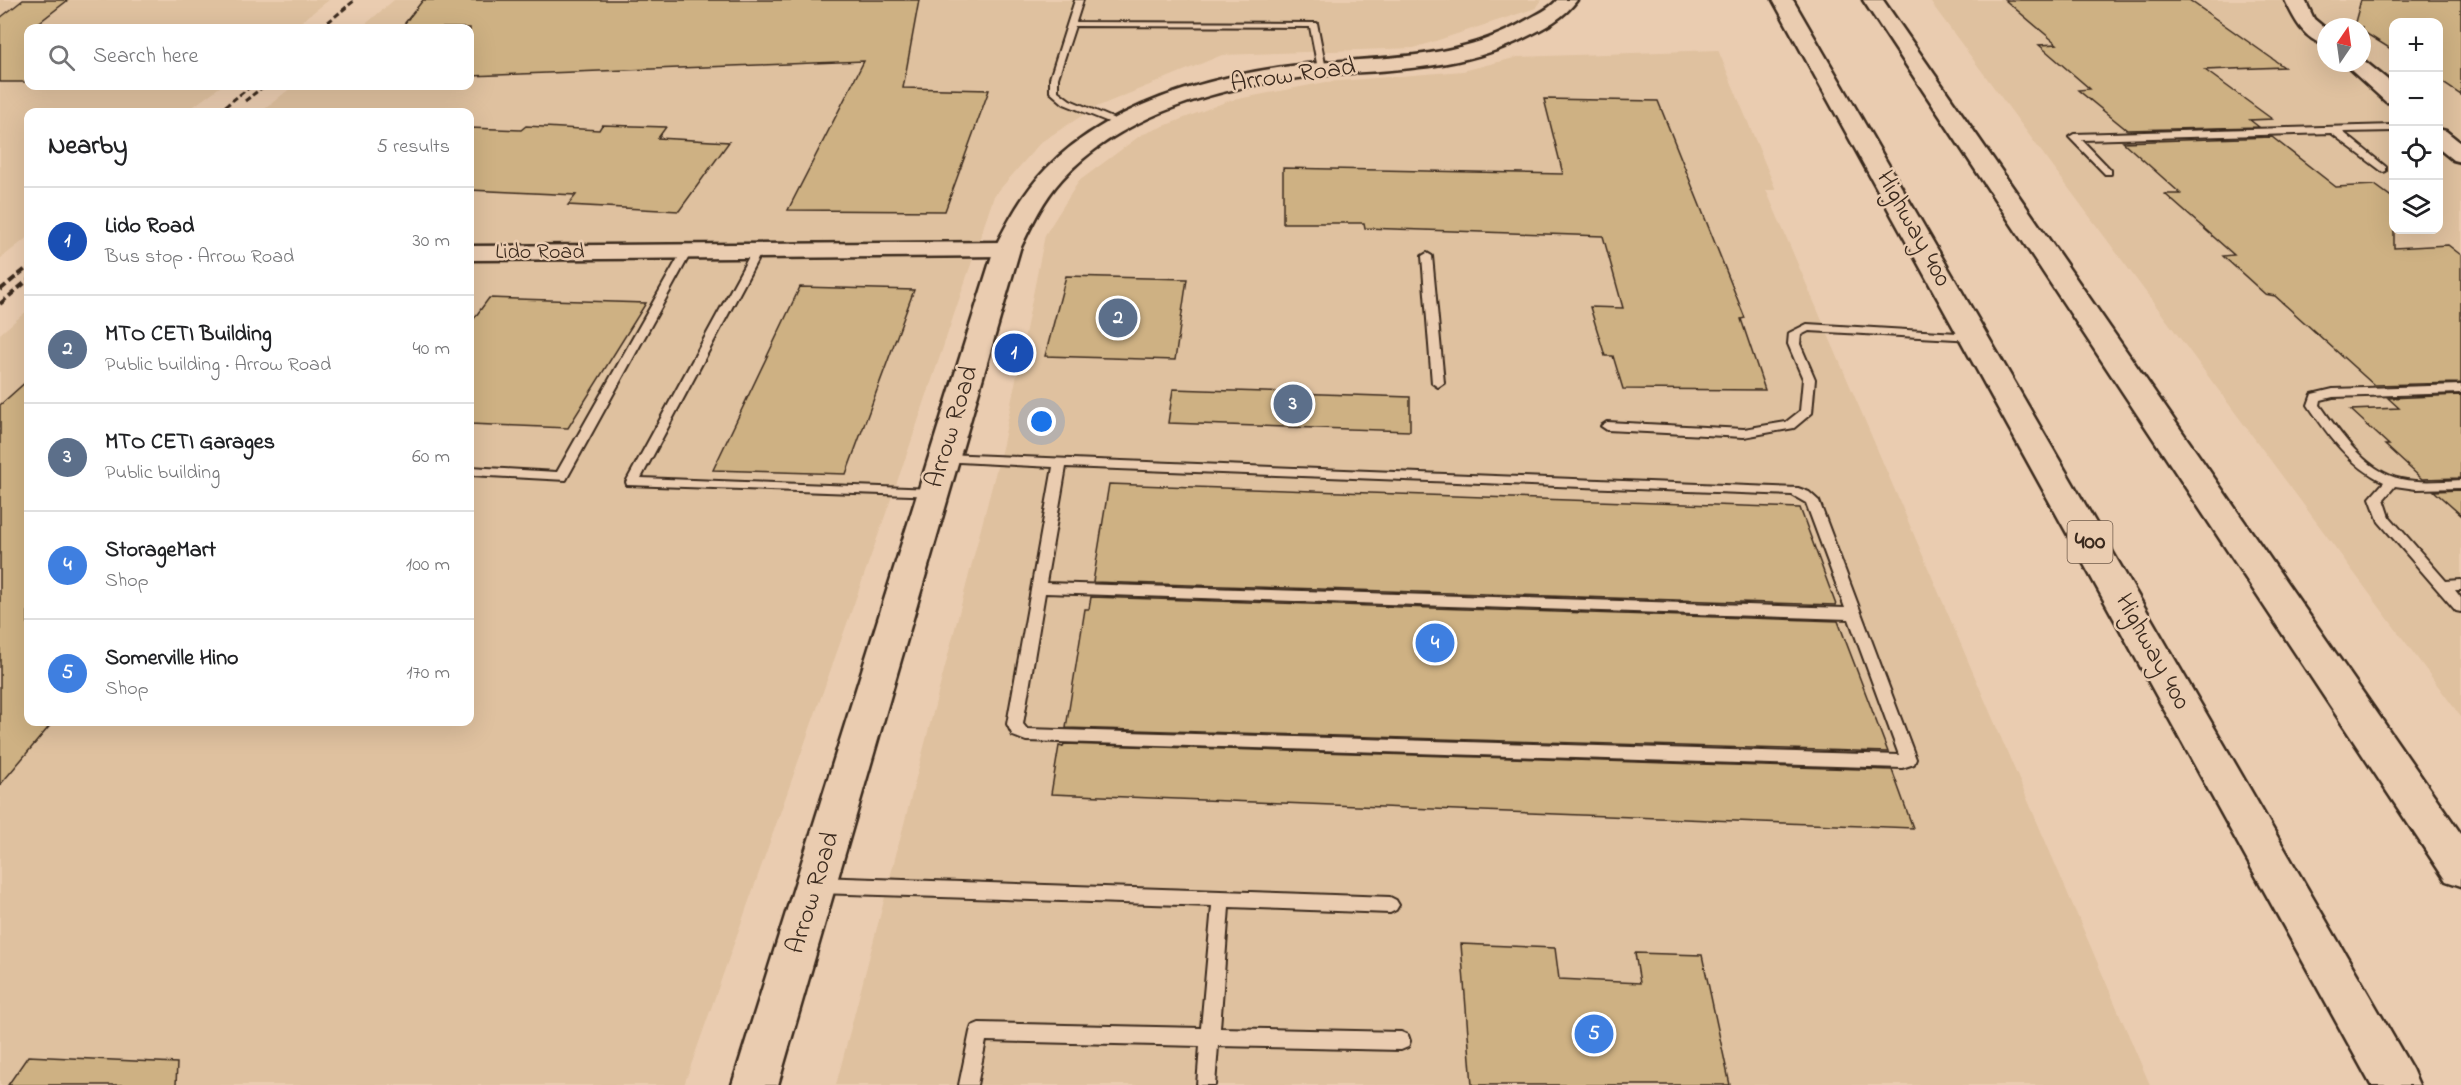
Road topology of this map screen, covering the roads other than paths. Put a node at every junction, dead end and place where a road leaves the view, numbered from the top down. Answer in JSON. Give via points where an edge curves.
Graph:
{"nodes":[{"id":1,"x":1078,"y":0,"type":"edge"},
{"id":2,"x":1567,"y":0,"type":"edge"},
{"id":3,"x":1784,"y":0,"type":"edge"},
{"id":4,"x":1873,"y":0,"type":"edge"},
{"id":5,"x":2295,"y":0,"type":"edge"},
{"id":6,"x":1071,"y":24,"type":"junction"},
{"id":7,"x":2317,"y":31,"type":"edge"},
{"id":8,"x":1322,"y":69,"type":"junction"},
{"id":9,"x":2365,"y":72,"type":"edge"},
{"id":10,"x":2389,"y":93,"type":"edge"},
{"id":11,"x":1119,"y":123,"type":"junction"},
{"id":12,"x":2389,"y":128,"type":"edge"},
{"id":13,"x":2334,"y":130,"type":"junction"},
{"id":14,"x":2443,"y":139,"type":"edge"},
{"id":15,"x":2461,"y":155,"type":"edge"},
{"id":16,"x":2383,"y":169,"type":"dead end"},
{"id":17,"x":2108,"y":172,"type":"dead end"},
{"id":18,"x":1007,"y":249,"type":"junction"},
{"id":19,"x":687,"y":251,"type":"junction"},
{"id":20,"x":757,"y":251,"type":"junction"},
{"id":21,"x":474,"y":253,"type":"edge"},
{"id":22,"x":1427,"y":256,"type":"dead end"},
{"id":23,"x":1974,"y":337,"type":"junction"},
{"id":24,"x":1438,"y":383,"type":"dead end"},
{"id":25,"x":2461,"y":389,"type":"edge"},
{"id":26,"x":1607,"y":426,"type":"dead end"},
{"id":27,"x":944,"y":458,"type":"junction"},
{"id":28,"x":1060,"y":463,"type":"junction"},
{"id":29,"x":474,"y":471,"type":"edge"},
{"id":30,"x":2392,"y":481,"type":"junction"},
{"id":31,"x":2461,"y":484,"type":"edge"},
{"id":32,"x":934,"y":493,"type":"junction"},
{"id":33,"x":2461,"y":585,"type":"edge"},
{"id":34,"x":2442,"y":586,"type":"junction"},
{"id":35,"x":1039,"y":588,"type":"junction"},
{"id":36,"x":2461,"y":607,"type":"edge"},
{"id":37,"x":1855,"y":614,"type":"junction"},
{"id":38,"x":2461,"y":868,"type":"edge"},
{"id":39,"x":816,"y":885,"type":"junction"},
{"id":40,"x":1221,"y":899,"type":"junction"},
{"id":41,"x":1390,"y":905,"type":"dead end"},
{"id":42,"x":1209,"y":1036,"type":"junction"},
{"id":43,"x":1401,"y":1041,"type":"dead end"},
{"id":44,"x":756,"y":1085,"type":"edge"},
{"id":45,"x":968,"y":1085,"type":"edge"},
{"id":46,"x":1206,"y":1085,"type":"edge"},
{"id":47,"x":2396,"y":1085,"type":"edge"}],
"edges":[{"from":1,"to":6,"type":"lane"},
{"from":2,"to":8,"type":"main road","name":"Arrow Road","via":[[1519,34],[1477,50],[1443,58]]},
{"from":3,"to":23,"type":"main road","name":"Highway 400","number":"400"},
{"from":4,"to":38,"type":"main road"},
{"from":5,"to":7,"type":"main road","via":[[2305,21]]},
{"from":6,"to":8,"type":"lane","via":[[1314,25]]},
{"from":6,"to":11,"type":"lane","via":[[1053,78],[1054,92],[1067,102]]},
{"from":8,"to":11,"type":"main road","name":"Arrow Road","via":[[1196,93]]},
{"from":9,"to":10,"type":"main road"},
{"from":11,"to":18,"type":"main road","name":"Arrow Road","via":[[1064,163],[1043,184],[1017,223]]},
{"from":12,"to":13,"type":"lane"},
{"from":13,"to":16,"type":"lane"},
{"from":13,"to":17,"type":"lane","via":[[2074,137]]},
{"from":14,"to":15,"type":"main road"},
{"from":18,"to":20,"type":"street","name":"Lido Road"},
{"from":18,"to":27,"type":"main road","name":"Arrow Road"},
{"from":19,"to":20,"type":"street","name":"Lido Road"},
{"from":19,"to":21,"type":"street","name":"Lido Road"},
{"from":19,"to":29,"type":"lane","via":[[561,477]]},
{"from":20,"to":32,"type":"lane","via":[[632,482]]},
{"from":22,"to":24,"type":"lane"},
{"from":23,"to":26,"type":"lane","via":[[1807,327],[1795,333],[1794,344],[1809,379],[1806,413],[1790,425],[1744,433]]},
{"from":23,"to":47,"type":"main road","name":"Highway 400","number":"400"},
{"from":25,"to":30,"type":"lane","via":[[2333,393],[2316,397],[2314,405],[2337,436],[2371,470]]},
{"from":27,"to":28,"type":"lane"},
{"from":27,"to":32,"type":"main road","name":"Arrow Road"},
{"from":28,"to":35,"type":"lane"},
{"from":28,"to":37,"type":"lane","via":[[1793,491],[1812,501]]},
{"from":30,"to":31,"type":"lane"},
{"from":30,"to":34,"type":"lane","via":[[2377,498],[2384,519]]},
{"from":32,"to":39,"type":"main road","name":"Arrow Road"},
{"from":33,"to":34,"type":"lane"},
{"from":34,"to":36,"type":"lane"},
{"from":35,"to":37,"type":"lane"},
{"from":35,"to":37,"type":"lane","via":[[1015,724],[1018,732],[1026,735],[1902,762],[1908,759],[1908,753]]},
{"from":39,"to":40,"type":"lane"},
{"from":39,"to":44,"type":"main road","name":"Arrow Road"},
{"from":40,"to":41,"type":"lane"},
{"from":40,"to":42,"type":"lane"},
{"from":42,"to":43,"type":"lane"},
{"from":42,"to":45,"type":"lane","via":[[979,1032]]},
{"from":42,"to":46,"type":"lane"}]}
